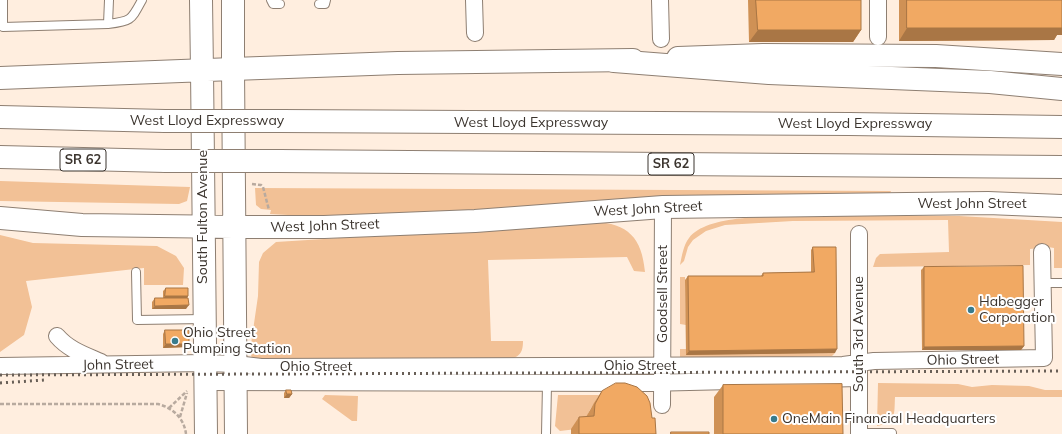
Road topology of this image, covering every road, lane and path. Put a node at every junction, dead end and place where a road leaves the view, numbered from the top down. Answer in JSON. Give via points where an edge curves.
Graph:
{"nodes":[{"id":1,"x":3,"y":0,"type":"edge"},
{"id":2,"x":109,"y":0,"type":"edge"},
{"id":3,"x":142,"y":0,"type":"edge"},
{"id":4,"x":201,"y":0,"type":"edge"},
{"id":5,"x":233,"y":0,"type":"edge"},
{"id":6,"x":271,"y":0,"type":"edge"},
{"id":7,"x":474,"y":0,"type":"edge"},
{"id":8,"x":660,"y":0,"type":"edge"},
{"id":9,"x":878,"y":0,"type":"edge"},
{"id":10,"x":280,"y":4,"type":"dead end"},
{"id":11,"x":108,"y":24,"type":"junction"},
{"id":12,"x":475,"y":33,"type":"dead end"},
{"id":13,"x":878,"y":37,"type":"dead end"},
{"id":14,"x":661,"y":39,"type":"dead end"},
{"id":15,"x":614,"y":61,"type":"junction"},
{"id":16,"x":1062,"y":64,"type":"edge"},
{"id":17,"x":233,"y":69,"type":"junction"},
{"id":18,"x":202,"y":71,"type":"junction"},
{"id":19,"x":0,"y":78,"type":"edge"},
{"id":20,"x":1062,"y":89,"type":"edge"},
{"id":21,"x":0,"y":117,"type":"edge"},
{"id":22,"x":1062,"y":127,"type":"edge"},
{"id":23,"x":0,"y":157,"type":"edge"},
{"id":24,"x":1062,"y":167,"type":"edge"},
{"id":25,"x":252,"y":184,"type":"dead end"},
{"id":26,"x":1062,"y":206,"type":"edge"},
{"id":27,"x":663,"y":207,"type":"junction"},
{"id":28,"x":269,"y":210,"type":"dead end"},
{"id":29,"x":0,"y":218,"type":"edge"},
{"id":30,"x":203,"y":226,"type":"junction"},
{"id":31,"x":234,"y":227,"type":"junction"},
{"id":32,"x":859,"y":234,"type":"dead end"},
{"id":33,"x":1042,"y":252,"type":"dead end"},
{"id":34,"x":136,"y":272,"type":"dead end"},
{"id":35,"x":1043,"y":283,"type":"junction"},
{"id":36,"x":1062,"y":283,"type":"edge"},
{"id":37,"x":204,"y":319,"type":"junction"},
{"id":38,"x":57,"y":336,"type":"dead end"},
{"id":39,"x":108,"y":365,"type":"junction"},
{"id":40,"x":662,"y":365,"type":"junction"},
{"id":41,"x":0,"y":366,"type":"edge"},
{"id":42,"x":859,"y":371,"type":"junction"},
{"id":43,"x":205,"y":373,"type":"junction"},
{"id":44,"x":236,"y":373,"type":"junction"},
{"id":45,"x":662,"y":383,"type":"junction"},
{"id":46,"x":546,"y":384,"type":"junction"},
{"id":47,"x":0,"y":404,"type":"edge"},
{"id":48,"x":662,"y":405,"type":"dead end"},
{"id":49,"x":169,"y":408,"type":"junction"},
{"id":50,"x":180,"y":417,"type":"junction"},
{"id":51,"x":892,"y":433,"type":"edge"},
{"id":52,"x":186,"y":434,"type":"edge"},
{"id":53,"x":206,"y":434,"type":"edge"},
{"id":54,"x":236,"y":434,"type":"edge"},
{"id":55,"x":546,"y":434,"type":"edge"},
{"id":56,"x":859,"y":434,"type":"edge"}],
"edges":[{"from":1,"to":11,"type":"lane","via":[[3,26]]},
{"from":2,"to":11,"type":"lane"},
{"from":3,"to":11,"type":"lane","via":[[127,21]]},
{"from":4,"to":18,"type":"main road","name":"South Fulton Avenue"},
{"from":5,"to":17,"type":"main road"},
{"from":6,"to":10,"type":"lane","via":[[273,4]]},
{"from":7,"to":12,"type":"street"},
{"from":8,"to":14,"type":"street"},
{"from":9,"to":13,"type":"street"},
{"from":15,"to":16,"type":"main road","via":[[763,55],[936,56]]},
{"from":15,"to":17,"type":"main road","via":[[398,63]]},
{"from":15,"to":20,"type":"main road","via":[[769,73],[990,82]]},
{"from":17,"to":18,"type":"main road"},
{"from":17,"to":31,"type":"main road"},
{"from":18,"to":19,"type":"main road"},
{"from":18,"to":30,"type":"main road","name":"South Fulton Avenue"},
{"from":21,"to":22,"type":"main road","name":"West Lloyd Expressway","bridge":true,"via":[[165,121]]},
{"from":23,"to":24,"type":"main road","number":"SR 62","bridge":true,"via":[[166,161]]},
{"from":25,"to":28,"type":"path","via":[[261,184]]},
{"from":26,"to":27,"type":"main road","name":"West John Street","via":[[980,204]]},
{"from":27,"to":31,"type":"main road","name":"West John Street","via":[[475,221],[324,227]]},
{"from":27,"to":40,"type":"street","name":"Goodsell Street"},
{"from":29,"to":30,"type":"main road","name":"West John Street","via":[[82,226]]},
{"from":30,"to":31,"type":"main road","name":"West John Street"},
{"from":30,"to":37,"type":"main road","name":"South Fulton Avenue"},
{"from":31,"to":44,"type":"main road"},
{"from":32,"to":42,"type":"street","name":"South 3rd Avenue"},
{"from":33,"to":35,"type":"street"},
{"from":34,"to":37,"type":"lane","via":[[137,320]]},
{"from":35,"to":36,"type":"lane"},
{"from":35,"to":42,"type":"street","name":"Ohio Street","via":[[1044,358],[874,361]]},
{"from":37,"to":43,"type":"main road","name":"South Fulton Avenue"},
{"from":38,"to":39,"type":"street","via":[[78,352]]},
{"from":39,"to":41,"type":"street","name":"John Street"},
{"from":39,"to":43,"type":"street","name":"John Street"},
{"from":40,"to":42,"type":"street","name":"Ohio Street"},
{"from":40,"to":44,"type":"street","name":"Ohio Street","via":[[261,367]]},
{"from":40,"to":45,"type":"street","name":"Goodsell Street"},
{"from":42,"to":45,"type":"street","name":"Ohio Street"},
{"from":42,"to":56,"type":"street","name":"South 3rd Avenue"},
{"from":43,"to":44,"type":"street","name":"Ohio Street"},
{"from":43,"to":53,"type":"main road","name":"South Fulton Avenue"},
{"from":44,"to":46,"type":"street","name":"Ohio Street"},
{"from":44,"to":54,"type":"main road"},
{"from":45,"to":46,"type":"street","name":"Ohio Street","via":[[614,386]]},
{"from":45,"to":48,"type":"street","name":"Goodsell Street"},
{"from":46,"to":55,"type":"lane"},
{"from":47,"to":49,"type":"path","via":[[151,404]]},
{"from":49,"to":50,"type":"path"},
{"from":49,"to":50,"type":"path","via":[[188,390]]},
{"from":50,"to":52,"type":"path"},
{"from":51,"to":56,"type":"lane"}]}
